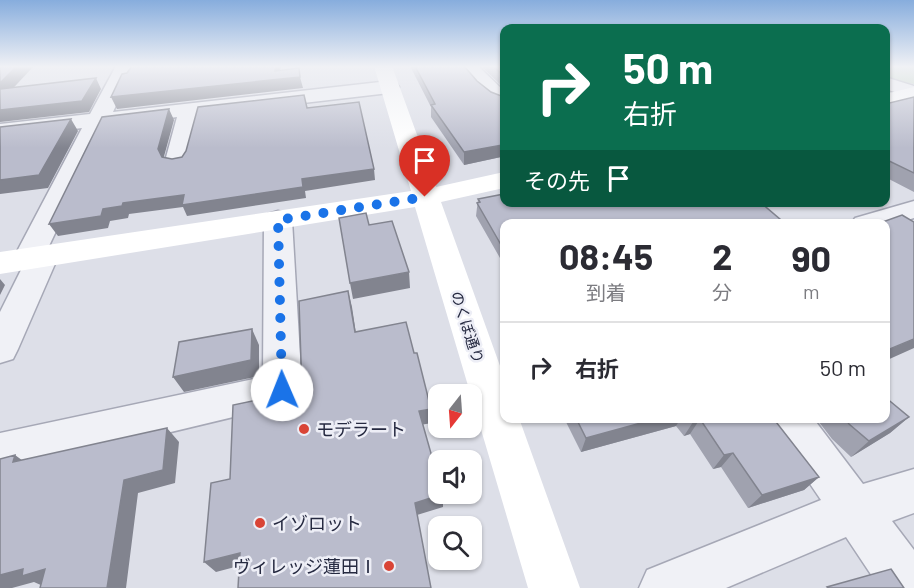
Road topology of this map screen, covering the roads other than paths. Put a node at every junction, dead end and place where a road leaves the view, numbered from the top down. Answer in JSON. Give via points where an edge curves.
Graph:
{"nodes":[{"id":1,"x":111,"y":93,"type":"edge"},
{"id":2,"x":288,"y":93,"type":"edge"},
{"id":3,"x":391,"y":93,"type":"edge"},
{"id":4,"x":912,"y":93,"type":"edge"},
{"id":5,"x":890,"y":99,"type":"edge"},
{"id":6,"x":190,"y":110,"type":"junction"},
{"id":7,"x":97,"y":120,"type":"junction"},
{"id":8,"x":0,"y":131,"type":"edge"},
{"id":9,"x":177,"y":161,"type":"edge"},
{"id":10,"x":500,"y":181,"type":"edge"},
{"id":11,"x":425,"y":197,"type":"junction"},
{"id":12,"x":890,"y":199,"type":"edge"},
{"id":13,"x":914,"y":209,"type":"edge"},
{"id":14,"x":881,"y":219,"type":"edge"},
{"id":15,"x":278,"y":220,"type":"junction"},
{"id":16,"x":24,"y":260,"type":"edge"},
{"id":17,"x":0,"y":349,"type":"edge"},
{"id":18,"x":792,"y":423,"type":"edge"},
{"id":19,"x":0,"y":453,"type":"edge"},
{"id":20,"x":914,"y":491,"type":"edge"},
{"id":21,"x":855,"y":510,"type":"junction"},
{"id":22,"x":554,"y":588,"type":"edge"},
{"id":23,"x":665,"y":588,"type":"edge"},
{"id":24,"x":911,"y":588,"type":"edge"}],
"edges":[{"from":1,"to":7,"type":"street"},
{"from":2,"to":6,"type":"street"},
{"from":3,"to":11,"type":"street","name":"のくぼ通り"},
{"from":4,"to":5,"type":"street"},
{"from":6,"to":7,"type":"street"},
{"from":6,"to":9,"type":"street"},
{"from":7,"to":8,"type":"street"},
{"from":7,"to":16,"type":"street"},
{"from":10,"to":11,"type":"street"},
{"from":11,"to":15,"type":"street"},
{"from":11,"to":22,"type":"street","name":"のくぼ通り"},
{"from":12,"to":13,"type":"street"},
{"from":13,"to":14,"type":"street"},
{"from":15,"to":16,"type":"street"},
{"from":15,"to":19,"type":"street","via":[[282,390]]},
{"from":16,"to":17,"type":"street"},
{"from":18,"to":21,"type":"street"},
{"from":20,"to":21,"type":"street"},
{"from":21,"to":23,"type":"street"},
{"from":21,"to":24,"type":"street"}]}
